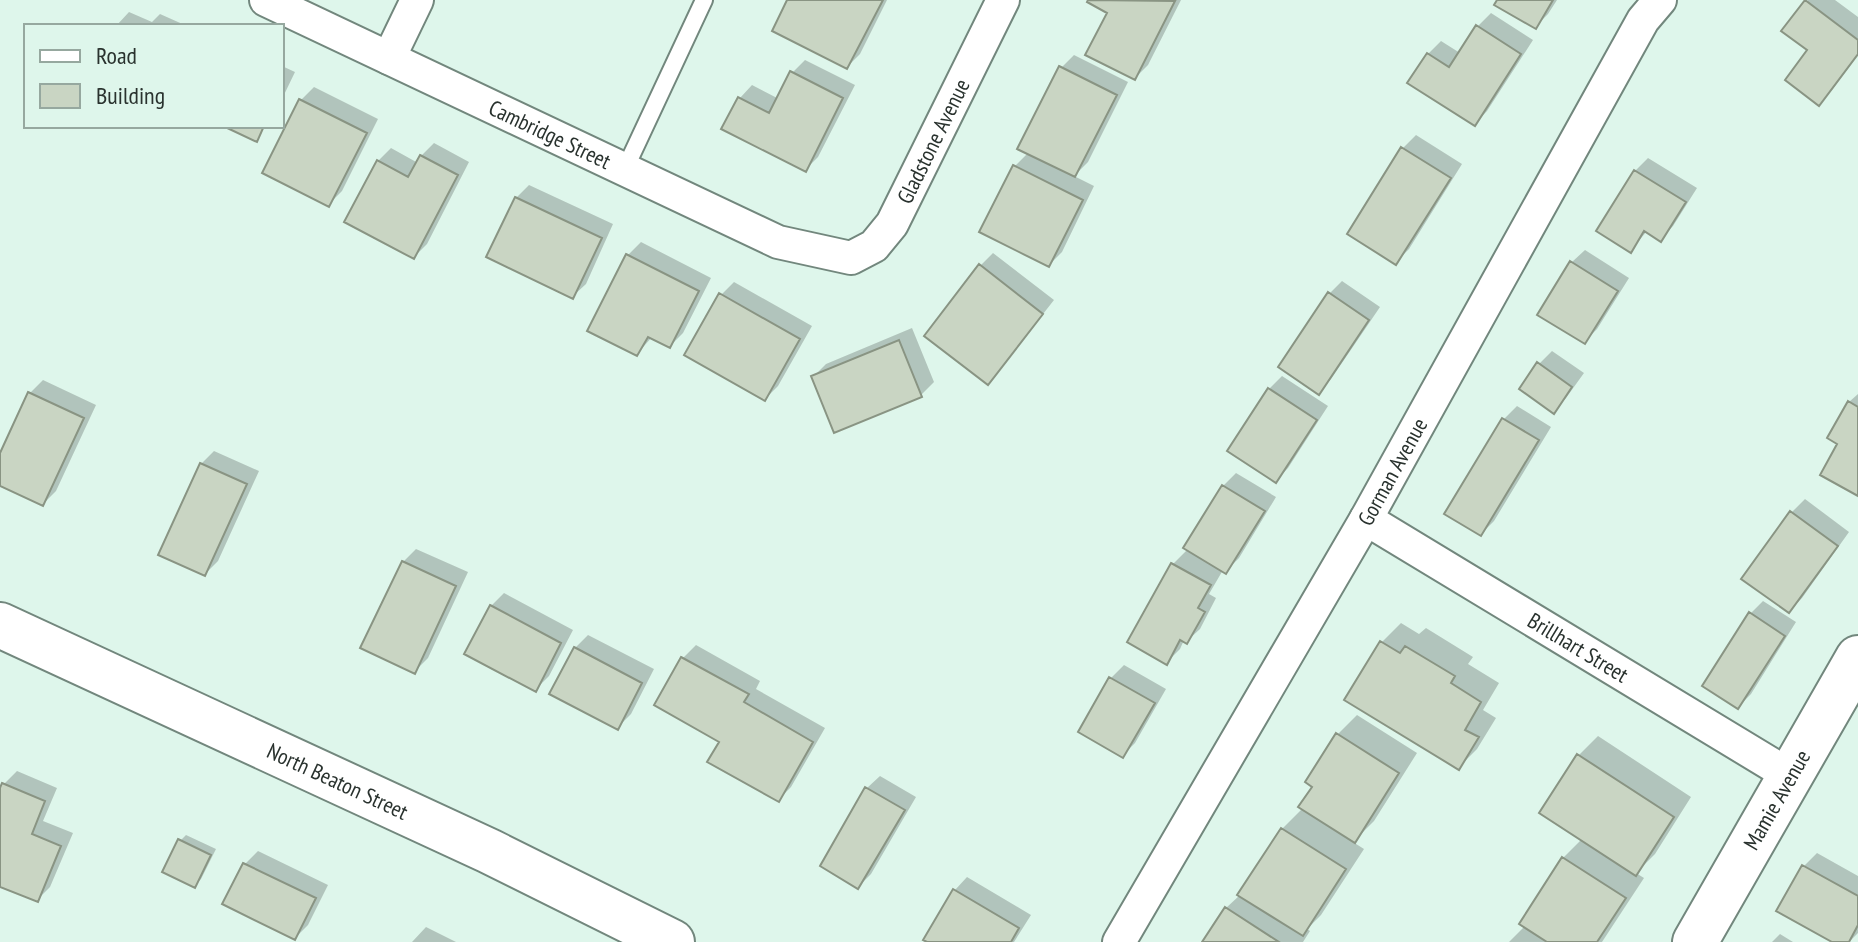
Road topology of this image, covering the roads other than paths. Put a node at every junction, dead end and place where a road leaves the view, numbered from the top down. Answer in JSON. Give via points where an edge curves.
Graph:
{"nodes":[{"id":1,"x":266,"y":0,"type":"edge"},
{"id":2,"x":417,"y":0,"type":"edge"},
{"id":3,"x":704,"y":0,"type":"edge"},
{"id":4,"x":1003,"y":0,"type":"edge"},
{"id":5,"x":1660,"y":0,"type":"edge"},
{"id":6,"x":389,"y":58,"type":"junction"},
{"id":7,"x":625,"y":169,"type":"junction"},
{"id":8,"x":839,"y":256,"type":"joint"},
{"id":9,"x":1366,"y":519,"type":"junction"},
{"id":10,"x":0,"y":625,"type":"edge"},
{"id":11,"x":1858,"y":658,"type":"edge"},
{"id":12,"x":1789,"y":775,"type":"junction"},
{"id":13,"x":672,"y":942,"type":"edge"},
{"id":14,"x":1119,"y":942,"type":"edge"},
{"id":15,"x":1695,"y":942,"type":"edge"}],
"edges":[{"from":1,"to":6,"type":"street","name":"Cambridge Street"},
{"from":2,"to":6,"type":"street"},
{"from":3,"to":7,"type":"lane"},
{"from":4,"to":8,"type":"street","name":"Gladstone Avenue","via":[[892,224],[874,246],[851,258]]},
{"from":5,"to":9,"type":"street","name":"Gorman Avenue","via":[[1643,20]]},
{"from":6,"to":7,"type":"street","name":"Cambridge Street"},
{"from":7,"to":8,"type":"street","name":"Cambridge Street","via":[[778,242]]},
{"from":9,"to":12,"type":"street","name":"Brillhart Street"},
{"from":9,"to":14,"type":"street","name":"Gorman Avenue"},
{"from":10,"to":13,"type":"main road","name":"North Beaton Street","via":[[489,851]]},
{"from":11,"to":12,"type":"main road","name":"Mamie Avenue"},
{"from":12,"to":15,"type":"main road","name":"Mamie Avenue"}]}
